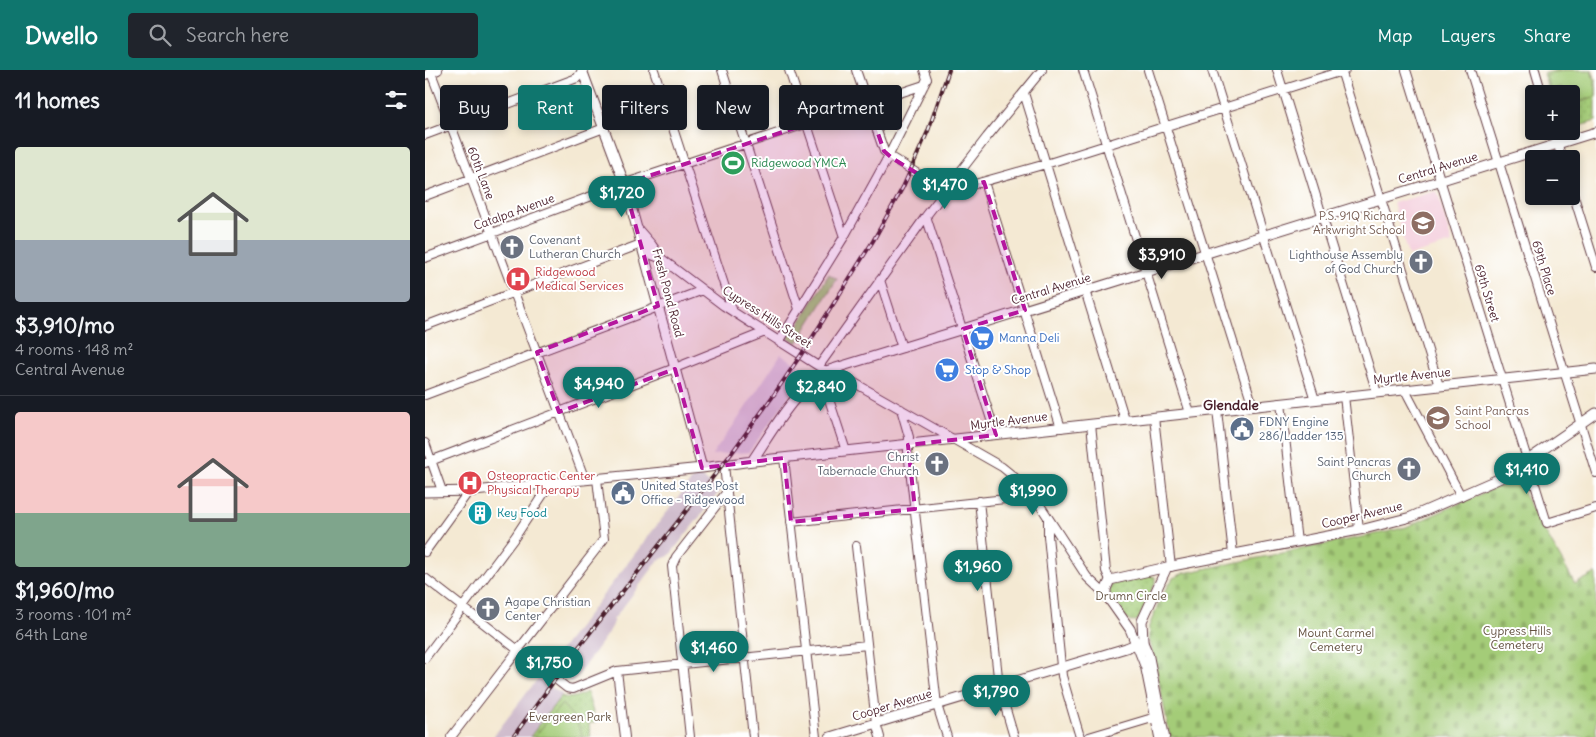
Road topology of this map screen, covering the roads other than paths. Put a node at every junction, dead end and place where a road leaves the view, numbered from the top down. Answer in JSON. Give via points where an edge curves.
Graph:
{"nodes":[{"id":1,"x":583,"y":70,"type":"edge"},
{"id":2,"x":654,"y":70,"type":"edge"},
{"id":3,"x":722,"y":70,"type":"edge"},
{"id":4,"x":789,"y":70,"type":"edge"},
{"id":5,"x":857,"y":70,"type":"edge"},
{"id":6,"x":924,"y":70,"type":"edge"},
{"id":7,"x":1042,"y":70,"type":"edge"},
{"id":8,"x":1083,"y":70,"type":"edge"},
{"id":9,"x":1148,"y":70,"type":"edge"},
{"id":10,"x":1212,"y":70,"type":"edge"},
{"id":11,"x":1277,"y":70,"type":"edge"},
{"id":12,"x":1342,"y":70,"type":"edge"},
{"id":13,"x":1406,"y":70,"type":"edge"},
{"id":14,"x":1470,"y":70,"type":"edge"},
{"id":15,"x":1535,"y":70,"type":"edge"},
{"id":16,"x":431,"y":72,"type":"edge"},
{"id":17,"x":794,"y":85,"type":"edge"},
{"id":18,"x":862,"y":85,"type":"edge"},
{"id":19,"x":924,"y":85,"type":"junction"},
{"id":20,"x":1539,"y":85,"type":"edge"},
{"id":21,"x":1283,"y":89,"type":"junction"},
{"id":22,"x":902,"y":92,"type":"edge"},
{"id":23,"x":1024,"y":93,"type":"junction"},
{"id":24,"x":440,"y":96,"type":"edge"},
{"id":25,"x":508,"y":104,"type":"edge"},
{"id":26,"x":1223,"y":108,"type":"junction"},
{"id":27,"x":602,"y":122,"type":"edge"},
{"id":28,"x":1165,"y":126,"type":"junction"},
{"id":29,"x":602,"y":129,"type":"edge"},
{"id":30,"x":440,"y":130,"type":"edge"},
{"id":31,"x":453,"y":130,"type":"edge"},
{"id":32,"x":605,"y":130,"type":"edge"},
{"id":33,"x":789,"y":130,"type":"edge"},
{"id":34,"x":809,"y":130,"type":"edge"},
{"id":35,"x":877,"y":130,"type":"edge"},
{"id":36,"x":1596,"y":132,"type":"edge"},
{"id":37,"x":425,"y":135,"type":"edge"},
{"id":38,"x":1557,"y":140,"type":"edge"},
{"id":39,"x":746,"y":144,"type":"junction"},
{"id":40,"x":1107,"y":144,"type":"junction"},
{"id":41,"x":1558,"y":144,"type":"junction"},
{"id":42,"x":1560,"y":150,"type":"edge"},
{"id":43,"x":889,"y":156,"type":"junction"},
{"id":44,"x":1499,"y":162,"type":"junction"},
{"id":45,"x":685,"y":164,"type":"junction"},
{"id":46,"x":1046,"y":164,"type":"junction"},
{"id":47,"x":471,"y":178,"type":"junction"},
{"id":48,"x":1441,"y":180,"type":"junction"},
{"id":49,"x":984,"y":182,"type":"junction"},
{"id":50,"x":625,"y":184,"type":"junction"},
{"id":51,"x":946,"y":191,"type":"junction"},
{"id":52,"x":425,"y":196,"type":"edge"},
{"id":53,"x":1382,"y":199,"type":"junction"},
{"id":54,"x":1577,"y":205,"type":"edge"},
{"id":55,"x":927,"y":216,"type":"junction"},
{"id":56,"x":1323,"y":217,"type":"junction"},
{"id":57,"x":637,"y":227,"type":"junction"},
{"id":58,"x":491,"y":232,"type":"junction"},
{"id":59,"x":1264,"y":236,"type":"junction"},
{"id":60,"x":844,"y":237,"type":"junction"},
{"id":61,"x":641,"y":244,"type":"junction"},
{"id":62,"x":1205,"y":254,"type":"junction"},
{"id":63,"x":425,"y":258,"type":"edge"},
{"id":64,"x":662,"y":258,"type":"junction"},
{"id":65,"x":1596,"y":267,"type":"edge"},
{"id":66,"x":1146,"y":272,"type":"junction"},
{"id":67,"x":881,"y":280,"type":"junction"},
{"id":68,"x":703,"y":290,"type":"junction"},
{"id":69,"x":1086,"y":291,"type":"junction"},
{"id":70,"x":514,"y":292,"type":"junction"},
{"id":71,"x":658,"y":306,"type":"junction"},
{"id":72,"x":799,"y":308,"type":"junction"},
{"id":73,"x":1025,"y":310,"type":"junction"},
{"id":74,"x":733,"y":312,"type":"junction"},
{"id":75,"x":425,"y":326,"type":"edge"},
{"id":76,"x":963,"y":329,"type":"junction"},
{"id":77,"x":765,"y":332,"type":"junction"},
{"id":78,"x":779,"y":342,"type":"junction"},
{"id":79,"x":902,"y":348,"type":"junction"},
{"id":80,"x":537,"y":352,"type":"junction"},
{"id":81,"x":675,"y":368,"type":"junction"},
{"id":82,"x":822,"y":368,"type":"junction"},
{"id":83,"x":1596,"y":369,"type":"edge"},
{"id":84,"x":1564,"y":372,"type":"junction"},
{"id":85,"x":1502,"y":379,"type":"junction"},
{"id":86,"x":1439,"y":386,"type":"junction"},
{"id":87,"x":1405,"y":390,"type":"junction"},
{"id":88,"x":1377,"y":393,"type":"junction"},
{"id":89,"x":425,"y":395,"type":"edge"},
{"id":90,"x":1345,"y":396,"type":"junction"},
{"id":91,"x":1315,"y":400,"type":"junction"},
{"id":92,"x":1281,"y":403,"type":"junction"},
{"id":93,"x":1253,"y":406,"type":"junction"},
{"id":94,"x":901,"y":409,"type":"junction"},
{"id":95,"x":1217,"y":410,"type":"junction"},
{"id":96,"x":559,"y":412,"type":"junction"},
{"id":97,"x":1596,"y":412,"type":"edge"},
{"id":98,"x":1190,"y":413,"type":"junction"},
{"id":99,"x":1154,"y":417,"type":"junction"},
{"id":100,"x":1125,"y":420,"type":"junction"},
{"id":101,"x":1091,"y":424,"type":"junction"},
{"id":102,"x":1581,"y":424,"type":"junction"},
{"id":103,"x":1061,"y":428,"type":"junction"},
{"id":104,"x":996,"y":435,"type":"junction"},
{"id":105,"x":954,"y":440,"type":"junction"},
{"id":106,"x":425,"y":443,"type":"edge"},
{"id":107,"x":909,"y":445,"type":"junction"},
{"id":108,"x":846,"y":451,"type":"junction"},
{"id":109,"x":784,"y":458,"type":"junction"},
{"id":110,"x":752,"y":461,"type":"junction"},
{"id":111,"x":1528,"y":461,"type":"junction"},
{"id":112,"x":428,"y":462,"type":"edge"},
{"id":113,"x":724,"y":465,"type":"junction"},
{"id":114,"x":702,"y":468,"type":"junction"},
{"id":115,"x":1596,"y":473,"type":"edge"},
{"id":116,"x":597,"y":479,"type":"junction"},
{"id":117,"x":585,"y":480,"type":"junction"},
{"id":118,"x":546,"y":484,"type":"junction"},
{"id":119,"x":442,"y":491,"type":"junction"},
{"id":120,"x":469,"y":491,"type":"junction"},
{"id":121,"x":425,"y":492,"type":"edge"},
{"id":122,"x":726,"y":493,"type":"junction"},
{"id":123,"x":1034,"y":496,"type":"junction"},
{"id":124,"x":1461,"y":496,"type":"junction"},
{"id":125,"x":979,"y":501,"type":"junction"},
{"id":126,"x":915,"y":508,"type":"junction"},
{"id":127,"x":1596,"y":508,"type":"edge"},
{"id":128,"x":1048,"y":518,"type":"junction"},
{"id":129,"x":791,"y":522,"type":"junction"},
{"id":130,"x":1359,"y":530,"type":"junction"},
{"id":131,"x":1297,"y":542,"type":"junction"},
{"id":132,"x":856,"y":546,"type":"dead end"},
{"id":133,"x":425,"y":552,"type":"edge"},
{"id":134,"x":1233,"y":554,"type":"junction"},
{"id":135,"x":1169,"y":567,"type":"junction"},
{"id":136,"x":425,"y":578,"type":"edge"},
{"id":137,"x":1110,"y":580,"type":"junction"},
{"id":138,"x":1106,"y":595,"type":"junction"},
{"id":139,"x":463,"y":608,"type":"junction"},
{"id":140,"x":1142,"y":621,"type":"junction"},
{"id":141,"x":1127,"y":624,"type":"junction"},
{"id":142,"x":1140,"y":642,"type":"junction"},
{"id":143,"x":867,"y":645,"type":"junction"},
{"id":144,"x":518,"y":650,"type":"junction"},
{"id":145,"x":805,"y":652,"type":"junction"},
{"id":146,"x":425,"y":658,"type":"edge"},
{"id":147,"x":745,"y":658,"type":"junction"},
{"id":148,"x":682,"y":665,"type":"junction"},
{"id":149,"x":1061,"y":668,"type":"junction"},
{"id":150,"x":617,"y":671,"type":"junction"},
{"id":151,"x":999,"y":686,"type":"junction"},
{"id":152,"x":937,"y":705,"type":"junction"},
{"id":153,"x":1157,"y":717,"type":"junction"},
{"id":154,"x":876,"y":723,"type":"junction"},
{"id":155,"x":451,"y":737,"type":"edge"},
{"id":156,"x":625,"y":737,"type":"edge"},
{"id":157,"x":690,"y":737,"type":"edge"},
{"id":158,"x":753,"y":737,"type":"edge"},
{"id":159,"x":816,"y":737,"type":"edge"},
{"id":160,"x":830,"y":737,"type":"edge"},
{"id":161,"x":880,"y":737,"type":"edge"},
{"id":162,"x":947,"y":737,"type":"edge"},
{"id":163,"x":1014,"y":737,"type":"edge"},
{"id":164,"x":1080,"y":737,"type":"edge"},
{"id":165,"x":1089,"y":737,"type":"edge"},
{"id":166,"x":1159,"y":737,"type":"edge"},
{"id":167,"x":1165,"y":737,"type":"edge"}],
"edges":[{"from":1,"to":25,"type":"street","via":[[577,78]]},
{"from":1,"to":27,"type":"main road","name":"Fresh Pond Road"},
{"from":2,"to":45,"type":"street"},
{"from":3,"to":39,"type":"street"},
{"from":4,"to":17,"type":"street"},
{"from":5,"to":18,"type":"street"},
{"from":6,"to":19,"type":"street","via":[[927,79]]},
{"from":7,"to":23,"type":"street"},
{"from":8,"to":40,"type":"street"},
{"from":9,"to":28,"type":"street"},
{"from":10,"to":26,"type":"street"},
{"from":11,"to":21,"type":"street"},
{"from":12,"to":21,"type":"street"},
{"from":12,"to":53,"type":"street"},
{"from":13,"to":48,"type":"street","name":"69th Street"},
{"from":14,"to":44,"type":"street","name":"69th Place"},
{"from":15,"to":20,"type":"street"},
{"from":16,"to":24,"type":"street","name":"60th Lane"},
{"from":19,"to":22,"type":"street","name":"Catalpa Avenue"},
{"from":19,"to":43,"type":"street"},
{"from":21,"to":26,"type":"street"},
{"from":21,"to":56,"type":"street"},
{"from":23,"to":46,"type":"street"},
{"from":23,"to":51,"type":"street"},
{"from":26,"to":28,"type":"street"},
{"from":26,"to":59,"type":"street"},
{"from":28,"to":40,"type":"street"},
{"from":28,"to":62,"type":"street"},
{"from":29,"to":47,"type":"street"},
{"from":30,"to":37,"type":"street"},
{"from":31,"to":47,"type":"street","name":"60th Lane"},
{"from":32,"to":50,"type":"main road","name":"Fresh Pond Road"},
{"from":33,"to":39,"type":"street","name":"Catalpa Avenue"},
{"from":34,"to":60,"type":"street"},
{"from":35,"to":43,"type":"street"},
{"from":36,"to":41,"type":"main road","name":"Central Avenue"},
{"from":38,"to":41,"type":"street"},
{"from":39,"to":45,"type":"street","name":"Catalpa Avenue"},
{"from":39,"to":72,"type":"street"},
{"from":40,"to":46,"type":"street"},
{"from":40,"to":66,"type":"street"},
{"from":41,"to":42,"type":"street"},
{"from":41,"to":44,"type":"main road","name":"Central Avenue"},
{"from":43,"to":51,"type":"street"},
{"from":43,"to":60,"type":"street"},
{"from":44,"to":48,"type":"main road","name":"Central Avenue"},
{"from":44,"to":84,"type":"street","name":"69th Place"},
{"from":45,"to":50,"type":"street","name":"Catalpa Avenue"},
{"from":45,"to":74,"type":"street"},
{"from":46,"to":49,"type":"street"},
{"from":46,"to":69,"type":"street"},
{"from":47,"to":52,"type":"street"},
{"from":47,"to":58,"type":"street","name":"60th Lane"},
{"from":48,"to":53,"type":"main road","name":"Central Avenue"},
{"from":48,"to":85,"type":"street","name":"69th Street"},
{"from":49,"to":51,"type":"street"},
{"from":49,"to":73,"type":"street"},
{"from":50,"to":57,"type":"main road","name":"Fresh Pond Road"},
{"from":50,"to":58,"type":"street","name":"Catalpa Avenue"},
{"from":51,"to":55,"type":"street"},
{"from":53,"to":56,"type":"main road","name":"Central Avenue"},
{"from":53,"to":86,"type":"street"},
{"from":54,"to":65,"type":"street"},
{"from":55,"to":67,"type":"street"},
{"from":55,"to":76,"type":"street"},
{"from":56,"to":59,"type":"main road","name":"Central Avenue"},
{"from":56,"to":88,"type":"street"},
{"from":57,"to":61,"type":"main road","name":"Fresh Pond Road"},
{"from":57,"to":64,"type":"street","name":"Cypress Hills Street"},
{"from":58,"to":63,"type":"street","name":"Catalpa Avenue"},
{"from":58,"to":70,"type":"street","name":"60th Lane"},
{"from":59,"to":62,"type":"main road","name":"Central Avenue"},
{"from":59,"to":91,"type":"street"},
{"from":60,"to":72,"type":"street"},
{"from":61,"to":64,"type":"street","name":"Cypress Hills Street","via":[[652,255]]},
{"from":61,"to":70,"type":"street"},
{"from":61,"to":71,"type":"main road","name":"Fresh Pond Road"},
{"from":62,"to":66,"type":"main road","name":"Central Avenue"},
{"from":62,"to":93,"type":"street"},
{"from":64,"to":68,"type":"street","name":"Cypress Hills Street"},
{"from":66,"to":69,"type":"main road","name":"Central Avenue"},
{"from":66,"to":98,"type":"street"},
{"from":67,"to":79,"type":"street"},
{"from":67,"to":82,"type":"street"},
{"from":68,"to":71,"type":"street"},
{"from":68,"to":74,"type":"street","name":"Cypress Hills Street"},
{"from":69,"to":73,"type":"main road","name":"Central Avenue"},
{"from":69,"to":100,"type":"street"},
{"from":70,"to":75,"type":"street"},
{"from":70,"to":80,"type":"street","name":"60th Lane"},
{"from":71,"to":80,"type":"street"},
{"from":71,"to":81,"type":"main road","name":"Fresh Pond Road"},
{"from":72,"to":78,"type":"street"},
{"from":73,"to":76,"type":"main road","name":"Central Avenue"},
{"from":73,"to":103,"type":"street"},
{"from":74,"to":77,"type":"street","name":"Cypress Hills Street"},
{"from":76,"to":79,"type":"main road","name":"Central Avenue"},
{"from":76,"to":104,"type":"street"},
{"from":77,"to":78,"type":"street","name":"Cypress Hills Street"},
{"from":77,"to":81,"type":"street"},
{"from":78,"to":82,"type":"street","name":"Cypress Hills Street"},
{"from":79,"to":82,"type":"main road","name":"Central Avenue"},
{"from":80,"to":89,"type":"street"},
{"from":80,"to":96,"type":"street","name":"60th Lane"},
{"from":81,"to":96,"type":"street"},
{"from":81,"to":114,"type":"main road","name":"Fresh Pond Road"},
{"from":82,"to":94,"type":"street","name":"Cypress Hills Street","via":[[839,374]]},
{"from":82,"to":108,"type":"street","via":[[823,381]]},
{"from":82,"to":110,"type":"main road","name":"Central Avenue","via":[[800,391]]},
{"from":83,"to":84,"type":"main road","name":"Myrtle Avenue"},
{"from":84,"to":85,"type":"main road","name":"Myrtle Avenue"},
{"from":84,"to":102,"type":"street","name":"69th Place"},
{"from":85,"to":86,"type":"main road","name":"Myrtle Avenue"},
{"from":85,"to":111,"type":"street","name":"69th Street"},
{"from":86,"to":87,"type":"main road","name":"Myrtle Avenue"},
{"from":87,"to":88,"type":"main road","name":"Myrtle Avenue"},
{"from":87,"to":124,"type":"street"},
{"from":88,"to":90,"type":"main road","name":"Myrtle Avenue"},
{"from":90,"to":91,"type":"main road","name":"Myrtle Avenue"},
{"from":90,"to":130,"type":"street"},
{"from":91,"to":92,"type":"main road","name":"Myrtle Avenue"},
{"from":92,"to":93,"type":"main road","name":"Myrtle Avenue"},
{"from":92,"to":131,"type":"street"},
{"from":93,"to":95,"type":"main road","name":"Myrtle Avenue"},
{"from":94,"to":105,"type":"street","name":"Cypress Hills Street"},
{"from":94,"to":107,"type":"street"},
{"from":95,"to":98,"type":"main road","name":"Myrtle Avenue"},
{"from":95,"to":134,"type":"street"},
{"from":96,"to":112,"type":"street"},
{"from":96,"to":117,"type":"street","name":"60th Lane"},
{"from":97,"to":102,"type":"main road","name":"Cooper Avenue"},
{"from":98,"to":99,"type":"main road","name":"Myrtle Avenue"},
{"from":99,"to":100,"type":"main road","name":"Myrtle Avenue"},
{"from":99,"to":135,"type":"street"},
{"from":100,"to":101,"type":"main road","name":"Myrtle Avenue"},
{"from":101,"to":103,"type":"main road","name":"Myrtle Avenue"},
{"from":101,"to":137,"type":"street","via":[[1106,571]]},
{"from":102,"to":111,"type":"main road","name":"Cooper Avenue"},
{"from":102,"to":115,"type":"street","name":"69th Place"},
{"from":103,"to":104,"type":"main road","name":"Myrtle Avenue"},
{"from":104,"to":105,"type":"main road","name":"Myrtle Avenue"},
{"from":105,"to":107,"type":"main road","name":"Myrtle Avenue"},
{"from":105,"to":123,"type":"street","name":"Cypress Hills Street","via":[[1002,467]]},
{"from":106,"to":112,"type":"street"},
{"from":107,"to":108,"type":"main road","name":"Myrtle Avenue"},
{"from":107,"to":126,"type":"street"},
{"from":108,"to":109,"type":"main road","name":"Myrtle Avenue"},
{"from":109,"to":110,"type":"main road","name":"Myrtle Avenue"},
{"from":109,"to":129,"type":"street"},
{"from":110,"to":113,"type":"main road","name":"Myrtle Avenue"},
{"from":111,"to":124,"type":"main road","name":"Cooper Avenue","via":[[1503,477]]},
{"from":111,"to":127,"type":"street","name":"69th Street","via":[[1547,523]]},
{"from":112,"to":119,"type":"street"},
{"from":113,"to":114,"type":"main road","name":"Myrtle Avenue"},
{"from":113,"to":122,"type":"street"},
{"from":114,"to":116,"type":"main road","name":"Myrtle Avenue"},
{"from":116,"to":117,"type":"main road","name":"Myrtle Avenue"},
{"from":116,"to":144,"type":"street","via":[[604,539]]},
{"from":117,"to":118,"type":"main road","name":"Myrtle Avenue"},
{"from":118,"to":120,"type":"main road","name":"Myrtle Avenue"},
{"from":118,"to":139,"type":"street","via":[[546,490]]},
{"from":119,"to":120,"type":"main road","name":"Myrtle Avenue"},
{"from":119,"to":121,"type":"main road","name":"Myrtle Avenue"},
{"from":120,"to":133,"type":"street"},
{"from":122,"to":147,"type":"street"},
{"from":122,"to":148,"type":"street","via":[[672,566]]},
{"from":123,"to":125,"type":"street"},
{"from":123,"to":128,"type":"street","name":"Cypress Hills Street"},
{"from":124,"to":130,"type":"main road","name":"Cooper Avenue","via":[[1411,517]]},
{"from":125,"to":126,"type":"street"},
{"from":125,"to":151,"type":"street"},
{"from":126,"to":129,"type":"street"},
{"from":126,"to":152,"type":"street"},
{"from":128,"to":138,"type":"street","name":"Cypress Hills Street","via":[[1087,577]]},
{"from":128,"to":149,"type":"street","via":[[1047,536]]},
{"from":129,"to":145,"type":"street"},
{"from":130,"to":131,"type":"main road","name":"Cooper Avenue"},
{"from":131,"to":134,"type":"main road","name":"Cooper Avenue"},
{"from":132,"to":143,"type":"street"},
{"from":134,"to":135,"type":"main road","name":"Cooper Avenue"},
{"from":135,"to":137,"type":"main road","name":"Cooper Avenue"},
{"from":135,"to":140,"type":"main road"},
{"from":136,"to":139,"type":"street"},
{"from":137,"to":138,"type":"main road"},
{"from":138,"to":141,"type":"main road","name":"Cypress Hills Street"},
{"from":139,"to":144,"type":"street"},
{"from":139,"to":146,"type":"street"},
{"from":140,"to":141,"type":"main road"},
{"from":140,"to":142,"type":"main road"},
{"from":141,"to":142,"type":"main road","name":"Cypress Hills Street"},
{"from":142,"to":149,"type":"main road","name":"Cooper Avenue"},
{"from":142,"to":153,"type":"street","name":"Cypress Hills Street","via":[[1149,655]]},
{"from":143,"to":145,"type":"street"},
{"from":143,"to":154,"type":"street"},
{"from":144,"to":150,"type":"street","via":[[567,688],[573,689]]},
{"from":144,"to":155,"type":"street"},
{"from":145,"to":147,"type":"street"},
{"from":145,"to":159,"type":"street"},
{"from":147,"to":148,"type":"street"},
{"from":147,"to":158,"type":"street"},
{"from":148,"to":150,"type":"street"},
{"from":148,"to":157,"type":"street"},
{"from":149,"to":151,"type":"main road","name":"Cooper Avenue"},
{"from":149,"to":164,"type":"street"},
{"from":150,"to":156,"type":"street"},
{"from":151,"to":152,"type":"main road","name":"Cooper Avenue"},
{"from":151,"to":163,"type":"street"},
{"from":152,"to":154,"type":"main road","name":"Cooper Avenue"},
{"from":152,"to":162,"type":"street"},
{"from":153,"to":165,"type":"street"},
{"from":153,"to":166,"type":"street","name":"Cypress Hills Street"},
{"from":153,"to":167,"type":"street","name":"Cypress Hills Street"},
{"from":154,"to":160,"type":"main road","name":"Cooper Avenue"},
{"from":154,"to":161,"type":"street"}]}
